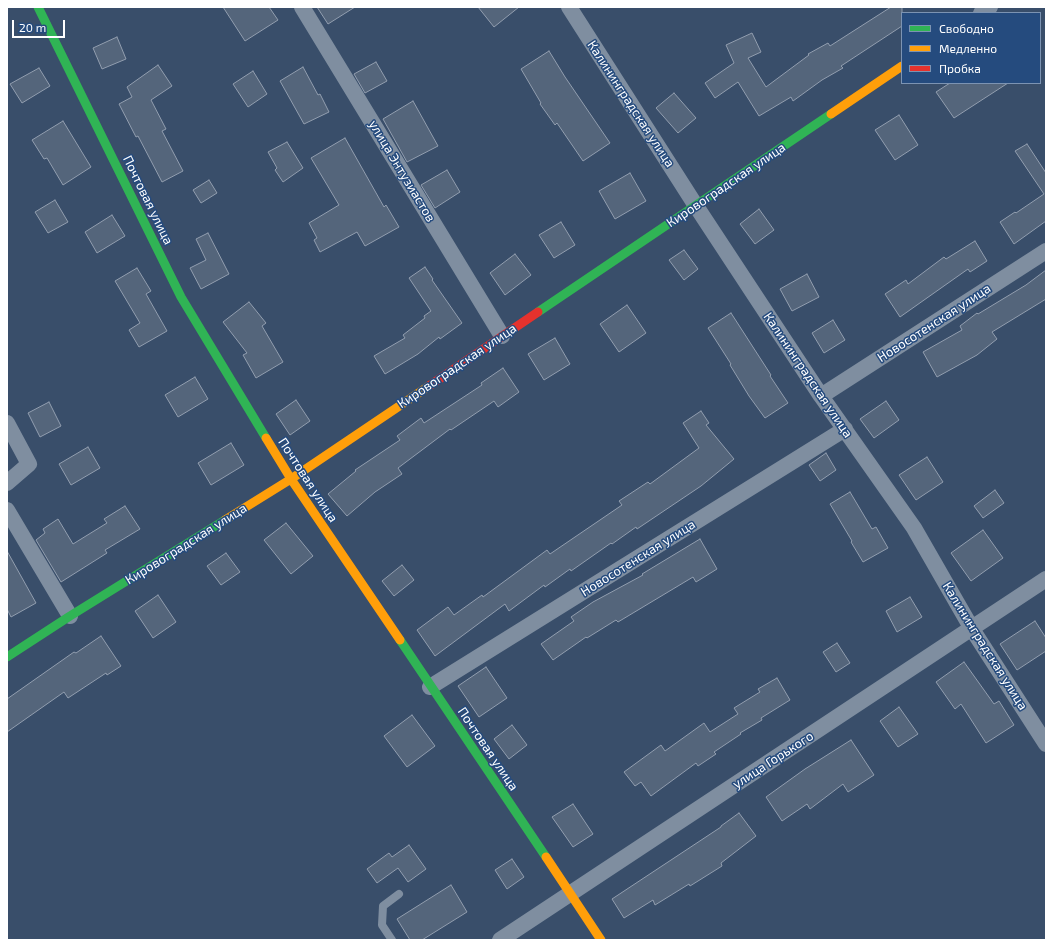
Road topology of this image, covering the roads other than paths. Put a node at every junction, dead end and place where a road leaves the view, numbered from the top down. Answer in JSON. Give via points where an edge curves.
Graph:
{"nodes":[{"id":1,"x":38,"y":7,"type":"edge"},
{"id":2,"x":302,"y":7,"type":"edge"},
{"id":3,"x":568,"y":7,"type":"edge"},
{"id":4,"x":901,"y":67,"type":"edge"},
{"id":5,"x":696,"y":206,"type":"junction"},
{"id":6,"x":1046,"y":251,"type":"edge"},
{"id":7,"x":502,"y":336,"type":"junction"},
{"id":8,"x":821,"y":396,"type":"junction"},
{"id":9,"x":7,"y":424,"type":"edge"},
{"id":10,"x":845,"y":429,"type":"junction"},
{"id":11,"x":290,"y":480,"type":"junction"},
{"id":12,"x":7,"y":483,"type":"edge"},
{"id":13,"x":7,"y":510,"type":"edge"},
{"id":14,"x":1046,"y":579,"type":"edge"},
{"id":15,"x":70,"y":616,"type":"junction"},
{"id":16,"x":972,"y":629,"type":"junction"},
{"id":17,"x":7,"y":657,"type":"edge"},
{"id":18,"x":430,"y":687,"type":"junction"},
{"id":19,"x":1046,"y":744,"type":"edge"},
{"id":20,"x":399,"y":894,"type":"dead end"},
{"id":21,"x":571,"y":894,"type":"junction"},
{"id":22,"x":392,"y":940,"type":"edge"},
{"id":23,"x":500,"y":940,"type":"edge"},
{"id":24,"x":601,"y":940,"type":"edge"}],
"edges":[{"from":1,"to":11,"type":"street","name":"Почтовая улица","via":[[181,297]]},
{"from":2,"to":7,"type":"street","name":"улица Энтузиастов"},
{"from":3,"to":5,"type":"street","name":"Калининградская улица"},
{"from":4,"to":5,"type":"street","name":"Кировоградская улица"},
{"from":5,"to":7,"type":"street","name":"Кировоградская улица"},
{"from":5,"to":8,"type":"street","name":"Калининградская улица"},
{"from":6,"to":8,"type":"street","name":"Новосотенская улица"},
{"from":7,"to":11,"type":"street","name":"Кировоградская улица"},
{"from":8,"to":10,"type":"street","name":"Калининградская улица"},
{"from":9,"to":12,"type":"street","via":[[29,464]]},
{"from":10,"to":16,"type":"street","name":"Калининградская улица","via":[[914,528]]},
{"from":10,"to":18,"type":"street","name":"Новосотенская улица"},
{"from":11,"to":15,"type":"street","name":"Кировоградская улица"},
{"from":11,"to":18,"type":"street","name":"Почтовая улица"},
{"from":13,"to":15,"type":"street"},
{"from":14,"to":16,"type":"street","name":"улица Горького"},
{"from":15,"to":17,"type":"street","name":"Кировоградская улица"},
{"from":16,"to":19,"type":"street","name":"Калининградская улица"},
{"from":16,"to":21,"type":"street","name":"улица Горького"},
{"from":18,"to":21,"type":"street","name":"Почтовая улица"},
{"from":20,"to":22,"type":"lane","via":[[383,906],[382,925]]},
{"from":21,"to":23,"type":"street","name":"улица Горького"},
{"from":21,"to":24,"type":"street","name":"Почтовая улица"}]}
